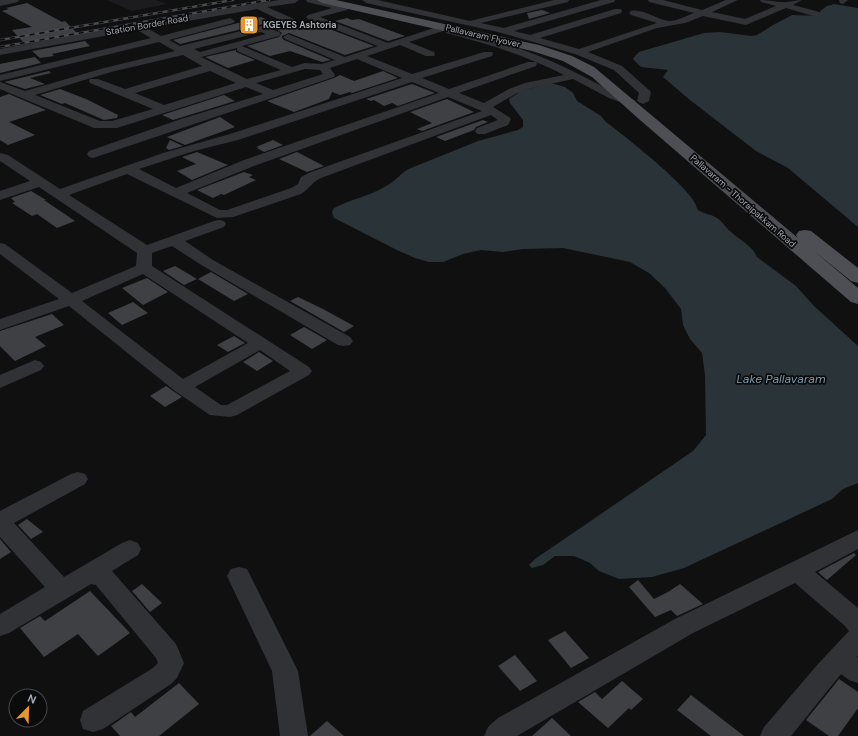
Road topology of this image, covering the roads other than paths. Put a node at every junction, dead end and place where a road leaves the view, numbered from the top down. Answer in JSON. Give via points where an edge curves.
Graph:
{"nodes":[{"id":1,"x":15,"y":0,"type":"edge"},
{"id":2,"x":295,"y":0,"type":"edge"},
{"id":3,"x":310,"y":0,"type":"edge"},
{"id":4,"x":322,"y":0,"type":"edge"},
{"id":5,"x":366,"y":0,"type":"edge"},
{"id":6,"x":565,"y":0,"type":"edge"},
{"id":7,"x":594,"y":0,"type":"edge"},
{"id":8,"x":652,"y":0,"type":"edge"},
{"id":9,"x":734,"y":0,"type":"edge"},
{"id":10,"x":764,"y":0,"type":"edge"},
{"id":11,"x":798,"y":0,"type":"edge"},
{"id":12,"x":608,"y":1,"type":"edge"},
{"id":13,"x":662,"y":2,"type":"junction"},
{"id":14,"x":0,"y":3,"type":"edge"},
{"id":15,"x":697,"y":3,"type":"dead end"},
{"id":16,"x":341,"y":4,"type":"edge"},
{"id":17,"x":257,"y":6,"type":"junction"},
{"id":18,"x":785,"y":6,"type":"junction"},
{"id":19,"x":683,"y":8,"type":"junction"},
{"id":20,"x":644,"y":10,"type":"dead end"},
{"id":21,"x":618,"y":11,"type":"dead end"},
{"id":22,"x":270,"y":12,"type":"junction"},
{"id":23,"x":634,"y":13,"type":"dead end"},
{"id":24,"x":704,"y":13,"type":"junction"},
{"id":25,"x":820,"y":15,"type":"dead end"},
{"id":26,"x":470,"y":23,"type":"junction"},
{"id":27,"x":668,"y":23,"type":"junction"},
{"id":28,"x":136,"y":26,"type":"junction"},
{"id":29,"x":209,"y":26,"type":"junction"},
{"id":30,"x":261,"y":29,"type":"junction"},
{"id":31,"x":440,"y":29,"type":"junction"},
{"id":32,"x":503,"y":31,"type":"junction"},
{"id":33,"x":230,"y":36,"type":"junction"},
{"id":34,"x":288,"y":36,"type":"dead end"},
{"id":35,"x":531,"y":38,"type":"junction"},
{"id":36,"x":159,"y":39,"type":"junction"},
{"id":37,"x":400,"y":42,"type":"junction"},
{"id":38,"x":388,"y":46,"type":"junction"},
{"id":39,"x":597,"y":46,"type":"junction"},
{"id":40,"x":241,"y":49,"type":"dead end"},
{"id":41,"x":184,"y":50,"type":"junction"},
{"id":42,"x":0,"y":52,"type":"edge"},
{"id":43,"x":579,"y":52,"type":"junction"},
{"id":44,"x":615,"y":52,"type":"dead end"},
{"id":45,"x":101,"y":54,"type":"junction"},
{"id":46,"x":430,"y":54,"type":"dead end"},
{"id":47,"x":488,"y":54,"type":"dead end"},
{"id":48,"x":358,"y":56,"type":"junction"},
{"id":49,"x":344,"y":60,"type":"junction"},
{"id":50,"x":532,"y":64,"type":"dead end"},
{"id":51,"x":124,"y":66,"type":"junction"},
{"id":52,"x":211,"y":67,"type":"junction"},
{"id":53,"x":323,"y":67,"type":"junction"},
{"id":54,"x":291,"y":70,"type":"junction"},
{"id":55,"x":604,"y":73,"type":"junction"},
{"id":56,"x":574,"y":76,"type":"junction"},
{"id":57,"x":0,"y":78,"type":"edge"},
{"id":58,"x":412,"y":78,"type":"junction"},
{"id":59,"x":94,"y":81,"type":"dead end"},
{"id":60,"x":246,"y":83,"type":"junction"},
{"id":61,"x":3,"y":89,"type":"edge"},
{"id":62,"x":449,"y":92,"type":"junction"},
{"id":63,"x":124,"y":93,"type":"junction"},
{"id":64,"x":273,"y":94,"type":"junction"},
{"id":65,"x":23,"y":95,"type":"junction"},
{"id":66,"x":637,"y":101,"type":"junction"},
{"id":67,"x":164,"y":108,"type":"junction"},
{"id":68,"x":488,"y":109,"type":"junction"},
{"id":69,"x":481,"y":131,"type":"dead end"},
{"id":70,"x":94,"y":154,"type":"dead end"},
{"id":71,"x":0,"y":157,"type":"edge"},
{"id":72,"x":128,"y":169,"type":"junction"},
{"id":73,"x":41,"y":182,"type":"junction"},
{"id":74,"x":176,"y":193,"type":"junction"},
{"id":75,"x":59,"y":194,"type":"junction"},
{"id":76,"x":0,"y":196,"type":"edge"},
{"id":77,"x":219,"y":224,"type":"dead end"},
{"id":78,"x":174,"y":240,"type":"junction"},
{"id":79,"x":0,"y":247,"type":"edge"},
{"id":80,"x":145,"y":251,"type":"junction"},
{"id":81,"x":144,"y":268,"type":"junction"},
{"id":82,"x":858,"y":277,"type":"edge"},
{"id":83,"x":858,"y":298,"type":"edge"},
{"id":84,"x":71,"y":300,"type":"junction"},
{"id":85,"x":0,"y":325,"type":"edge"},
{"id":86,"x":344,"y":341,"type":"dead end"},
{"id":87,"x":260,"y":343,"type":"junction"},
{"id":88,"x":35,"y":366,"type":"dead end"},
{"id":89,"x":0,"y":382,"type":"edge"},
{"id":90,"x":182,"y":387,"type":"junction"},
{"id":91,"x":78,"y":479,"type":"dead end"},
{"id":92,"x":0,"y":522,"type":"edge"},
{"id":93,"x":858,"y":538,"type":"edge"},
{"id":94,"x":130,"y":549,"type":"dead end"},
{"id":95,"x":797,"y":571,"type":"junction"},
{"id":96,"x":88,"y":574,"type":"junction"},
{"id":97,"x":239,"y":576,"type":"dead end"},
{"id":98,"x":62,"y":590,"type":"junction"},
{"id":99,"x":858,"y":625,"type":"edge"},
{"id":100,"x":0,"y":626,"type":"edge"},
{"id":101,"x":858,"y":638,"type":"edge"},
{"id":102,"x":848,"y":665,"type":"edge"},
{"id":103,"x":93,"y":720,"type":"dead end"},
{"id":104,"x":292,"y":735,"type":"edge"},
{"id":105,"x":498,"y":736,"type":"edge"},
{"id":106,"x":774,"y":736,"type":"edge"}],
"edges":[{"from":1,"to":14,"type":"street"},
{"from":2,"to":17,"type":"street","name":"Station Border Road"},
{"from":3,"to":16,"type":"street"},
{"from":4,"to":55,"type":"main road","name":"Pallavaram Flyover","via":[[535,48]]},
{"from":5,"to":26,"type":"street"},
{"from":6,"to":26,"type":"street"},
{"from":7,"to":12,"type":"street"},
{"from":8,"to":13,"type":"street"},
{"from":9,"to":24,"type":"street"},
{"from":10,"to":18,"type":"street"},
{"from":11,"to":18,"type":"street"},
{"from":12,"to":32,"type":"street"},
{"from":13,"to":19,"type":"street"},
{"from":13,"to":20,"type":"street"},
{"from":15,"to":19,"type":"street"},
{"from":16,"to":31,"type":"street"},
{"from":16,"to":38,"type":"street","via":[[311,17]]},
{"from":16,"to":55,"type":"main road","name":"Pallavaram Flyover","via":[[560,50],[598,64]]},
{"from":17,"to":22,"type":"street"},
{"from":17,"to":28,"type":"street","name":"Station Border Road"},
{"from":18,"to":24,"type":"street","via":[[746,22]]},
{"from":18,"to":25,"type":"street"},
{"from":19,"to":24,"type":"street"},
{"from":21,"to":35,"type":"street"},
{"from":22,"to":29,"type":"street"},
{"from":22,"to":30,"type":"street","via":[[291,21]]},
{"from":23,"to":27,"type":"street"},
{"from":24,"to":27,"type":"street"},
{"from":26,"to":32,"type":"street"},
{"from":27,"to":39,"type":"street"},
{"from":28,"to":36,"type":"street"},
{"from":28,"to":42,"type":"street","name":"Station Border Road"},
{"from":29,"to":33,"type":"street"},
{"from":29,"to":41,"type":"street","via":[[162,38]]},
{"from":30,"to":33,"type":"street"},
{"from":30,"to":41,"type":"street","via":[[276,34],[198,55]]},
{"from":31,"to":37,"type":"street"},
{"from":31,"to":56,"type":"street","via":[[532,57]]},
{"from":32,"to":35,"type":"street"},
{"from":33,"to":41,"type":"street"},
{"from":34,"to":49,"type":"street"},
{"from":35,"to":43,"type":"street"},
{"from":36,"to":41,"type":"street"},
{"from":36,"to":45,"type":"street"},
{"from":37,"to":38,"type":"street"},
{"from":37,"to":46,"type":"street"},
{"from":38,"to":48,"type":"street"},
{"from":39,"to":43,"type":"street"},
{"from":39,"to":44,"type":"street"},
{"from":40,"to":54,"type":"street"},
{"from":41,"to":51,"type":"street"},
{"from":41,"to":52,"type":"street"},
{"from":43,"to":66,"type":"street","via":[[618,68],[645,92]]},
{"from":45,"to":51,"type":"street"},
{"from":45,"to":57,"type":"street"},
{"from":47,"to":58,"type":"street"},
{"from":48,"to":49,"type":"street"},
{"from":48,"to":58,"type":"street"},
{"from":49,"to":53,"type":"street"},
{"from":50,"to":62,"type":"street"},
{"from":51,"to":65,"type":"street"},
{"from":52,"to":60,"type":"street"},
{"from":52,"to":63,"type":"street"},
{"from":53,"to":54,"type":"street","via":[[305,66]]},
{"from":53,"to":64,"type":"street","via":[[330,75]]},
{"from":54,"to":60,"type":"street"},
{"from":55,"to":66,"type":"main road","name":"Pallavaram Flyover"},
{"from":56,"to":66,"type":"street","via":[[614,97]]},
{"from":56,"to":68,"type":"street","via":[[529,85],[513,91]]},
{"from":58,"to":62,"type":"street"},
{"from":58,"to":72,"type":"street"},
{"from":59,"to":63,"type":"street"},
{"from":60,"to":64,"type":"street"},
{"from":60,"to":67,"type":"street"},
{"from":61,"to":65,"type":"street"},
{"from":62,"to":68,"type":"street"},
{"from":62,"to":74,"type":"street","via":[[249,163]]},
{"from":63,"to":67,"type":"street"},
{"from":64,"to":70,"type":"street"},
{"from":65,"to":67,"type":"street","via":[[105,126]]},
{"from":66,"to":82,"type":"main road","name":"Pallavaram - Thoraipakkam Road"},
{"from":66,"to":83,"type":"main road","name":"Pallavaram - Thoraipakkam Road"},
{"from":68,"to":69,"type":"street","via":[[505,120]]},
{"from":68,"to":74,"type":"street","via":[[316,175],[306,180],[304,186],[296,191],[228,214],[217,214]]},
{"from":71,"to":73,"type":"street"},
{"from":72,"to":74,"type":"street"},
{"from":72,"to":75,"type":"street"},
{"from":73,"to":75,"type":"street"},
{"from":73,"to":76,"type":"street"},
{"from":75,"to":80,"type":"street"},
{"from":77,"to":78,"type":"street"},
{"from":78,"to":80,"type":"street"},
{"from":78,"to":86,"type":"street","via":[[208,263]]},
{"from":79,"to":84,"type":"street"},
{"from":80,"to":81,"type":"street"},
{"from":81,"to":84,"type":"street"},
{"from":81,"to":87,"type":"street"},
{"from":84,"to":85,"type":"street"},
{"from":84,"to":90,"type":"street"},
{"from":87,"to":90,"type":"street"},
{"from":87,"to":90,"type":"street","via":[[303,371],[230,411],[218,411]]},
{"from":88,"to":89,"type":"street"},
{"from":91,"to":92,"type":"street"},
{"from":92,"to":98,"type":"street"},
{"from":93,"to":95,"type":"street"},
{"from":94,"to":96,"type":"street"},
{"from":95,"to":99,"type":"street"},
{"from":95,"to":105,"type":"street","via":[[684,626],[508,727]]},
{"from":96,"to":98,"type":"street"},
{"from":96,"to":103,"type":"street","via":[[104,578],[167,652],[171,663],[162,676]]},
{"from":97,"to":104,"type":"street","via":[[285,671]]},
{"from":98,"to":100,"type":"street"},
{"from":101,"to":102,"type":"street"},
{"from":102,"to":106,"type":"street"}]}
